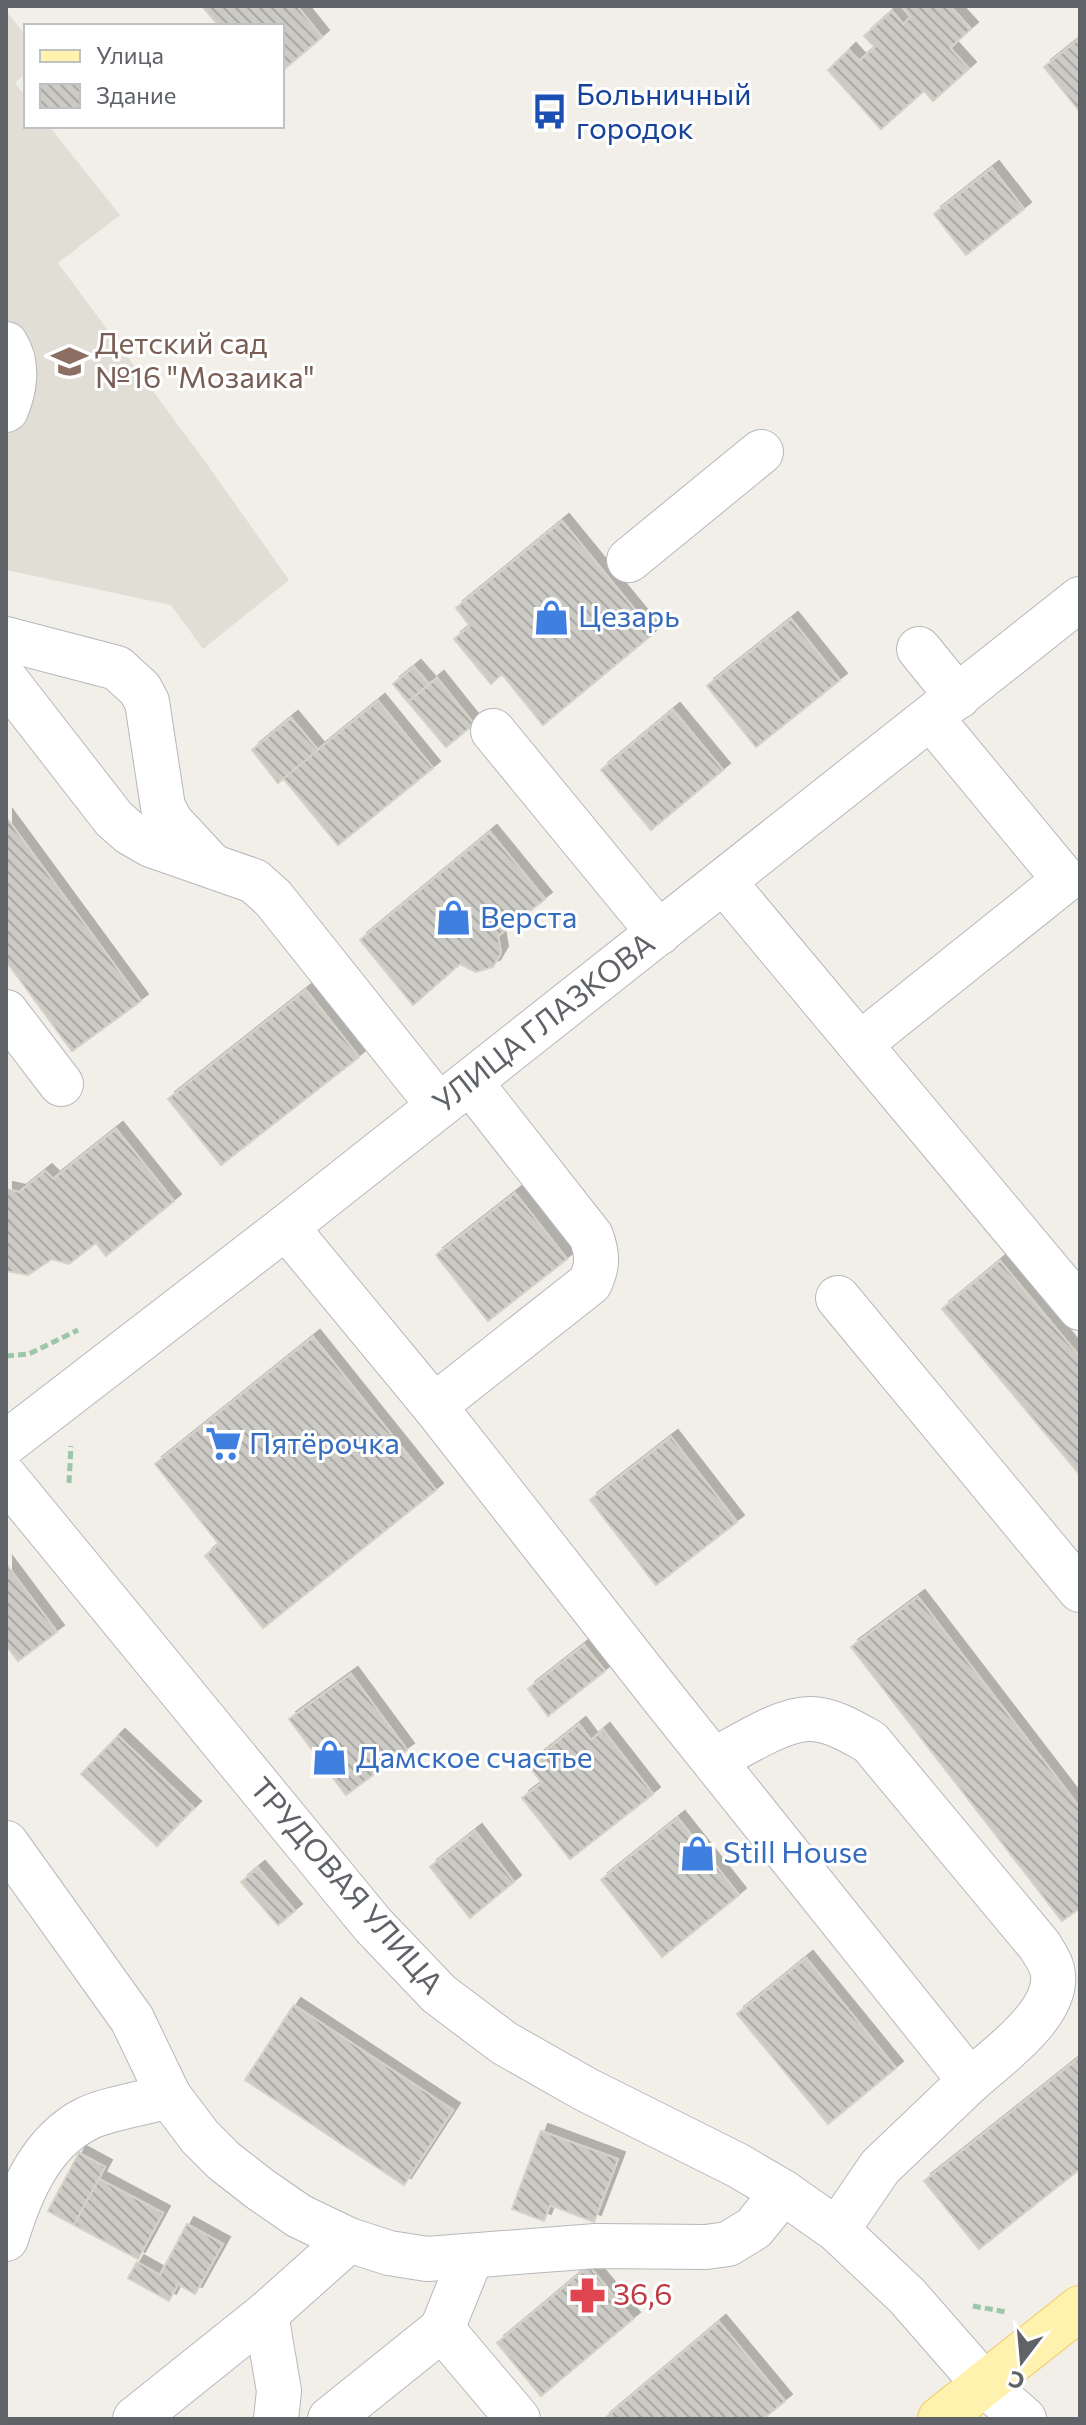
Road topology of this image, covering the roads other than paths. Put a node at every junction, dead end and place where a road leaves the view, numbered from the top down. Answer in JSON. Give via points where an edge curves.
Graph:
{"nodes":[{"id":1,"x":6,"y":344,"type":"edge"},
{"id":2,"x":6,"y":410,"type":"edge"},
{"id":3,"x":761,"y":452,"type":"dead end"},
{"id":4,"x":629,"y":560,"type":"dead end"},
{"id":5,"x":1080,"y":599,"type":"edge"},
{"id":6,"x":6,"y":639,"type":"edge"},
{"id":7,"x":919,"y":649,"type":"dead end"},
{"id":8,"x":6,"y":680,"type":"edge"},
{"id":9,"x":945,"y":707,"type":"junction"},
{"id":10,"x":493,"y":731,"type":"dead end"},
{"id":11,"x":212,"y":867,"type":"junction"},
{"id":12,"x":1072,"y":875,"type":"edge"},
{"id":13,"x":724,"y":882,"type":"junction"},
{"id":14,"x":659,"y":933,"type":"junction"},
{"id":15,"x":6,"y":1012,"type":"edge"},
{"id":16,"x":860,"y":1044,"type":"junction"},
{"id":17,"x":61,"y":1084,"type":"dead end"},
{"id":18,"x":455,"y":1094,"type":"junction"},
{"id":19,"x":286,"y":1227,"type":"junction"},
{"id":20,"x":838,"y":1298,"type":"dead end"},
{"id":21,"x":1080,"y":1308,"type":"edge"},
{"id":22,"x":434,"y":1406,"type":"junction"},
{"id":23,"x":6,"y":1443,"type":"edge"},
{"id":24,"x":6,"y":1478,"type":"edge"},
{"id":25,"x":1080,"y":1590,"type":"edge"},
{"id":26,"x":714,"y":1760,"type":"junction"},
{"id":27,"x":6,"y":1843,"type":"edge"},
{"id":28,"x":970,"y":2081,"type":"junction"},
{"id":29,"x":169,"y":2096,"type":"junction"},
{"id":30,"x":783,"y":2192,"type":"junction"},
{"id":31,"x":837,"y":2230,"type":"junction"},
{"id":32,"x":6,"y":2239,"type":"edge"},
{"id":33,"x":349,"y":2240,"type":"junction"},
{"id":34,"x":471,"y":2257,"type":"junction"},
{"id":35,"x":1080,"y":2308,"type":"edge"},
{"id":36,"x":266,"y":2314,"type":"junction"},
{"id":37,"x":442,"y":2329,"type":"junction"},
{"id":38,"x":984,"y":2384,"type":"junction"},
{"id":39,"x":135,"y":2419,"type":"edge"},
{"id":40,"x":276,"y":2419,"type":"edge"},
{"id":41,"x":330,"y":2419,"type":"edge"},
{"id":42,"x":518,"y":2419,"type":"edge"},
{"id":43,"x":940,"y":2419,"type":"edge"},
{"id":44,"x":1024,"y":2419,"type":"edge"}],
"edges":[{"from":1,"to":2,"type":"street","via":[[15,373]]},
{"from":3,"to":4,"type":"street"},
{"from":5,"to":9,"type":"street","name":"УЛИЦА ГЛАЗКОВА"},
{"from":6,"to":11,"type":"street","via":[[117,668],[140,689],[147,702],[163,807]]},
{"from":7,"to":9,"type":"street"},
{"from":8,"to":11,"type":"street","via":[[114,819],[151,845]]},
{"from":9,"to":12,"type":"street"},
{"from":9,"to":13,"type":"street","name":"УЛИЦА ГЛАЗКОВА"},
{"from":10,"to":14,"type":"street"},
{"from":11,"to":18,"type":"street","via":[[254,881],[273,898]]},
{"from":12,"to":16,"type":"street"},
{"from":13,"to":14,"type":"street","name":"УЛИЦА ГЛАЗКОВА"},
{"from":13,"to":16,"type":"street"},
{"from":14,"to":18,"type":"street","name":"УЛИЦА ГЛАЗКОВА"},
{"from":15,"to":17,"type":"street"},
{"from":16,"to":21,"type":"street"},
{"from":18,"to":19,"type":"street","name":"УЛИЦА ГЛАЗКОВА"},
{"from":18,"to":22,"type":"street","via":[[591,1236],[597,1268],[590,1283]]},
{"from":19,"to":22,"type":"street"},
{"from":19,"to":23,"type":"street","name":"УЛИЦА ГЛАЗКОВА"},
{"from":20,"to":25,"type":"street"},
{"from":22,"to":26,"type":"street"},
{"from":24,"to":30,"type":"street","name":"ТРУДОВАЯ УЛИЦА","via":[[363,1914],[439,1994],[504,2043]]},
{"from":26,"to":28,"type":"street"},
{"from":26,"to":28,"type":"street","via":[[787,1723],[811,1719],[840,1725],[870,1742],[1040,1946],[1053,1970],[1040,2017]]},
{"from":27,"to":29,"type":"street","via":[[132,2019]]},
{"from":28,"to":31,"type":"street","via":[[880,2167]]},
{"from":29,"to":32,"type":"street","via":[[87,2118],[66,2132],[30,2176]]},
{"from":29,"to":33,"type":"street","via":[[224,2161],[299,2216]]},
{"from":30,"to":31,"type":"street","name":"ТРУДОВАЯ УЛИЦА"},
{"from":30,"to":34,"type":"street","via":[[754,2228],[728,2244],[596,2246]]},
{"from":31,"to":38,"type":"street","name":"ТРУДОВАЯ УЛИЦА","via":[[907,2296]]},
{"from":33,"to":34,"type":"street","via":[[427,2259]]},
{"from":33,"to":36,"type":"street"},
{"from":34,"to":37,"type":"street"},
{"from":35,"to":38,"type":"main road"},
{"from":36,"to":39,"type":"street"},
{"from":36,"to":40,"type":"street","via":[[279,2391]]},
{"from":37,"to":41,"type":"street"},
{"from":37,"to":42,"type":"street"},
{"from":38,"to":43,"type":"main road"},
{"from":38,"to":44,"type":"street","name":"ТРУДОВАЯ УЛИЦА"}]}
